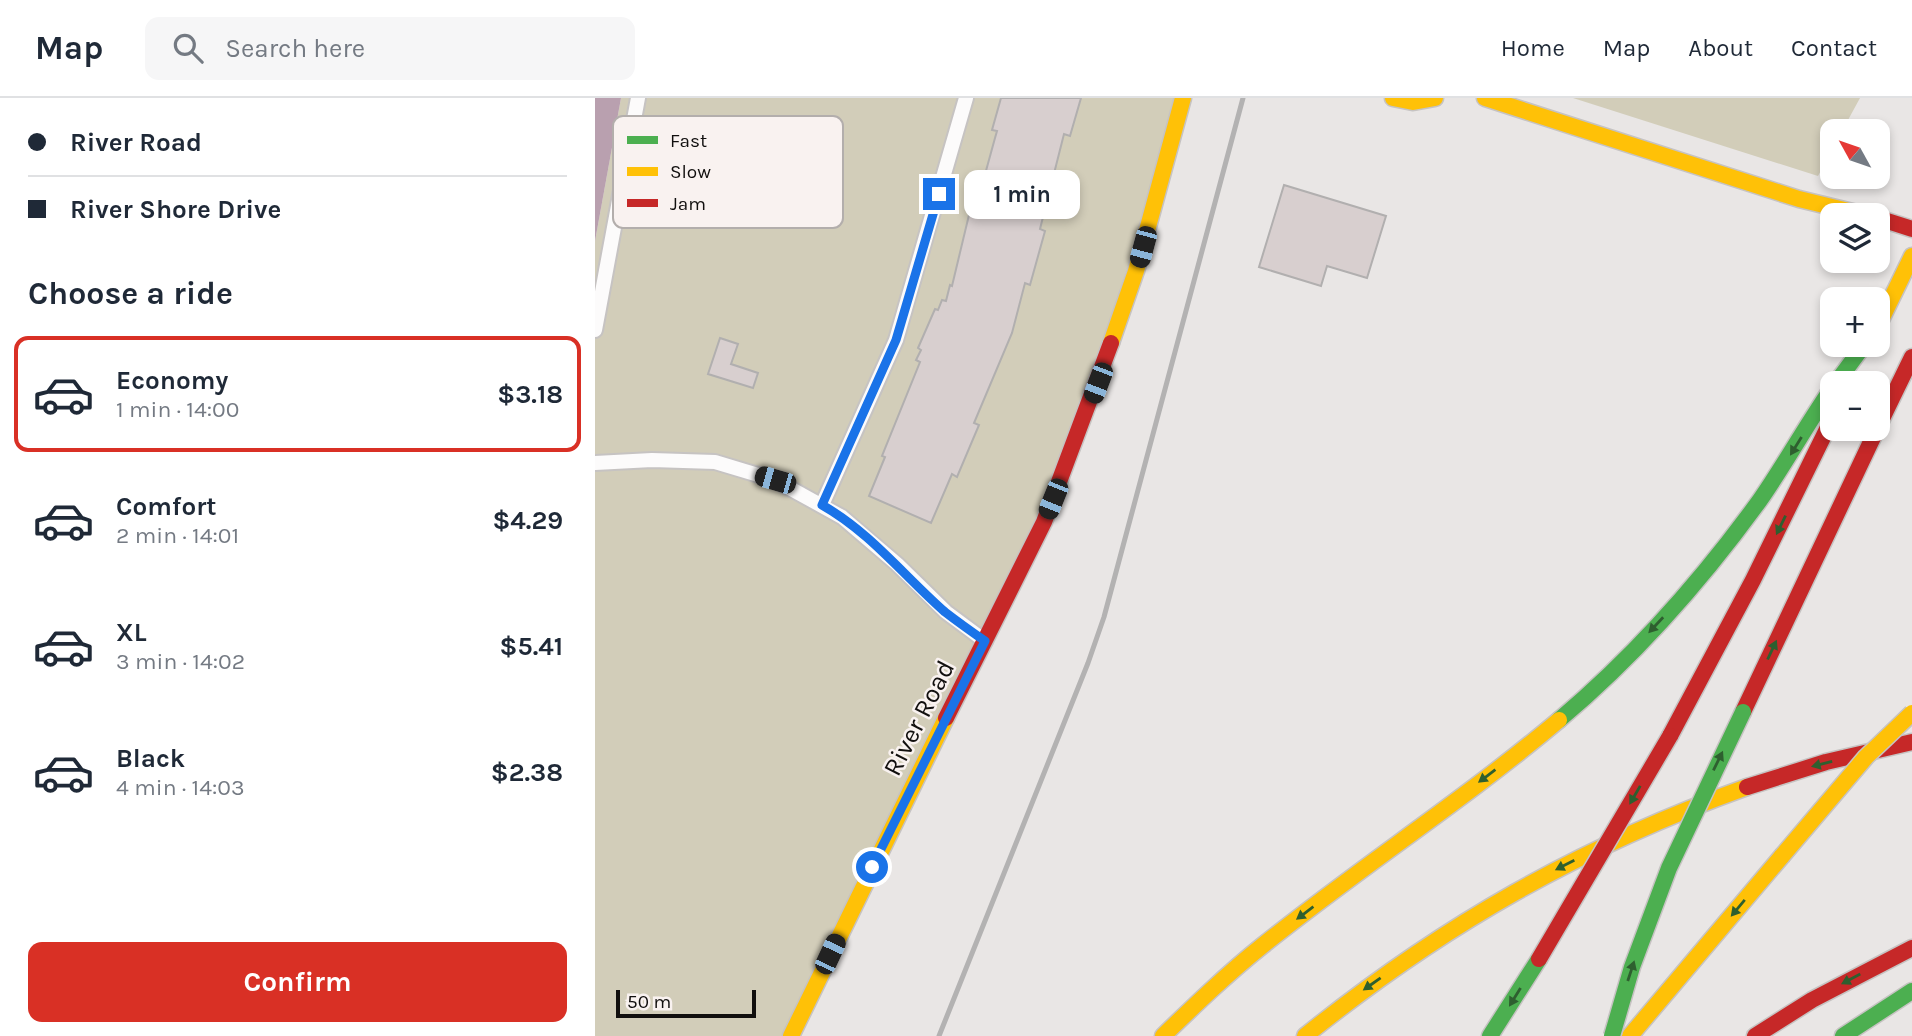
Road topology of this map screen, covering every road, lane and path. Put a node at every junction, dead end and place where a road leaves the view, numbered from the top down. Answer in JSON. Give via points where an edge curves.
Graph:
{"nodes":[{"id":1,"x":638,"y":98,"type":"edge"},
{"id":2,"x":966,"y":98,"type":"edge"},
{"id":3,"x":1183,"y":98,"type":"edge"},
{"id":4,"x":1393,"y":98,"type":"edge"},
{"id":5,"x":1435,"y":98,"type":"edge"},
{"id":6,"x":1485,"y":98,"type":"edge"},
{"id":7,"x":635,"y":116,"type":"edge"},
{"id":8,"x":1820,"y":204,"type":"edge"},
{"id":9,"x":1890,"y":222,"type":"edge"},
{"id":10,"x":614,"y":228,"type":"edge"},
{"id":11,"x":1912,"y":229,"type":"edge"},
{"id":12,"x":1912,"y":256,"type":"edge"},
{"id":13,"x":1890,"y":301,"type":"edge"},
{"id":14,"x":595,"y":330,"type":"edge"},
{"id":15,"x":1857,"y":357,"type":"edge"},
{"id":16,"x":1912,"y":357,"type":"edge"},
{"id":17,"x":1845,"y":371,"type":"edge"},
{"id":18,"x":1890,"y":402,"type":"edge"},
{"id":19,"x":1820,"y":406,"type":"edge"},
{"id":20,"x":1821,"y":441,"type":"edge"},
{"id":21,"x":1871,"y":441,"type":"edge"},
{"id":22,"x":595,"y":463,"type":"edge"},
{"id":23,"x":822,"y":505,"type":"junction"},
{"id":24,"x":985,"y":641,"type":"junction"},
{"id":25,"x":1912,"y":713,"type":"edge"},
{"id":26,"x":1912,"y":742,"type":"edge"},
{"id":27,"x":1912,"y":948,"type":"edge"},
{"id":28,"x":1912,"y":992,"type":"edge"},
{"id":29,"x":1912,"y":1009,"type":"edge"},
{"id":30,"x":1871,"y":1019,"type":"junction"},
{"id":31,"x":791,"y":1036,"type":"edge"},
{"id":32,"x":1163,"y":1036,"type":"edge"},
{"id":33,"x":1305,"y":1036,"type":"edge"},
{"id":34,"x":1490,"y":1036,"type":"edge"},
{"id":35,"x":1612,"y":1036,"type":"edge"},
{"id":36,"x":1630,"y":1036,"type":"edge"},
{"id":37,"x":1755,"y":1036,"type":"edge"},
{"id":38,"x":1843,"y":1036,"type":"edge"}],
"edges":[{"from":1,"to":7,"type":"street"},
{"from":2,"to":23,"type":"street","via":[[896,340]]},
{"from":3,"to":24,"type":"main road","name":"River Road","via":[[1136,271],[1098,383],[1044,522]]},
{"from":4,"to":5,"type":"main road","via":[[1413,102]]},
{"from":6,"to":8,"type":"main road"},
{"from":9,"to":11,"type":"main road"},
{"from":10,"to":14,"type":"street"},
{"from":12,"to":13,"type":"main road"},
{"from":15,"to":17,"type":"main road"},
{"from":16,"to":18,"type":"main road"},
{"from":19,"to":32,"type":"main road","one_way":true,"via":[[1734,534],[1620,663],[1546,731],[1291,923]]},
{"from":20,"to":34,"type":"main road","one_way":true,"bridge":true,"via":[[1670,736]]},
{"from":35,"to":21,"type":"main road","one_way":true,"bridge":true,"via":[[1632,967],[1683,836]]},
{"from":22,"to":23,"type":"street","via":[[715,462],[775,480]]},
{"from":23,"to":24,"type":"street","via":[[842,517],[946,612]]},
{"from":24,"to":31,"type":"main road","name":"River Road"},
{"from":25,"to":36,"type":"main road","one_way":true,"bridge":true,"via":[[1866,757]]},
{"from":26,"to":33,"type":"main road","one_way":true,"via":[[1747,787],[1593,851],[1417,952]]},
{"from":27,"to":37,"type":"main road","one_way":true,"via":[[1812,1000]]},
{"from":28,"to":30,"type":"main road"},
{"from":29,"to":30,"type":"main road"},
{"from":30,"to":38,"type":"main road"}]}
